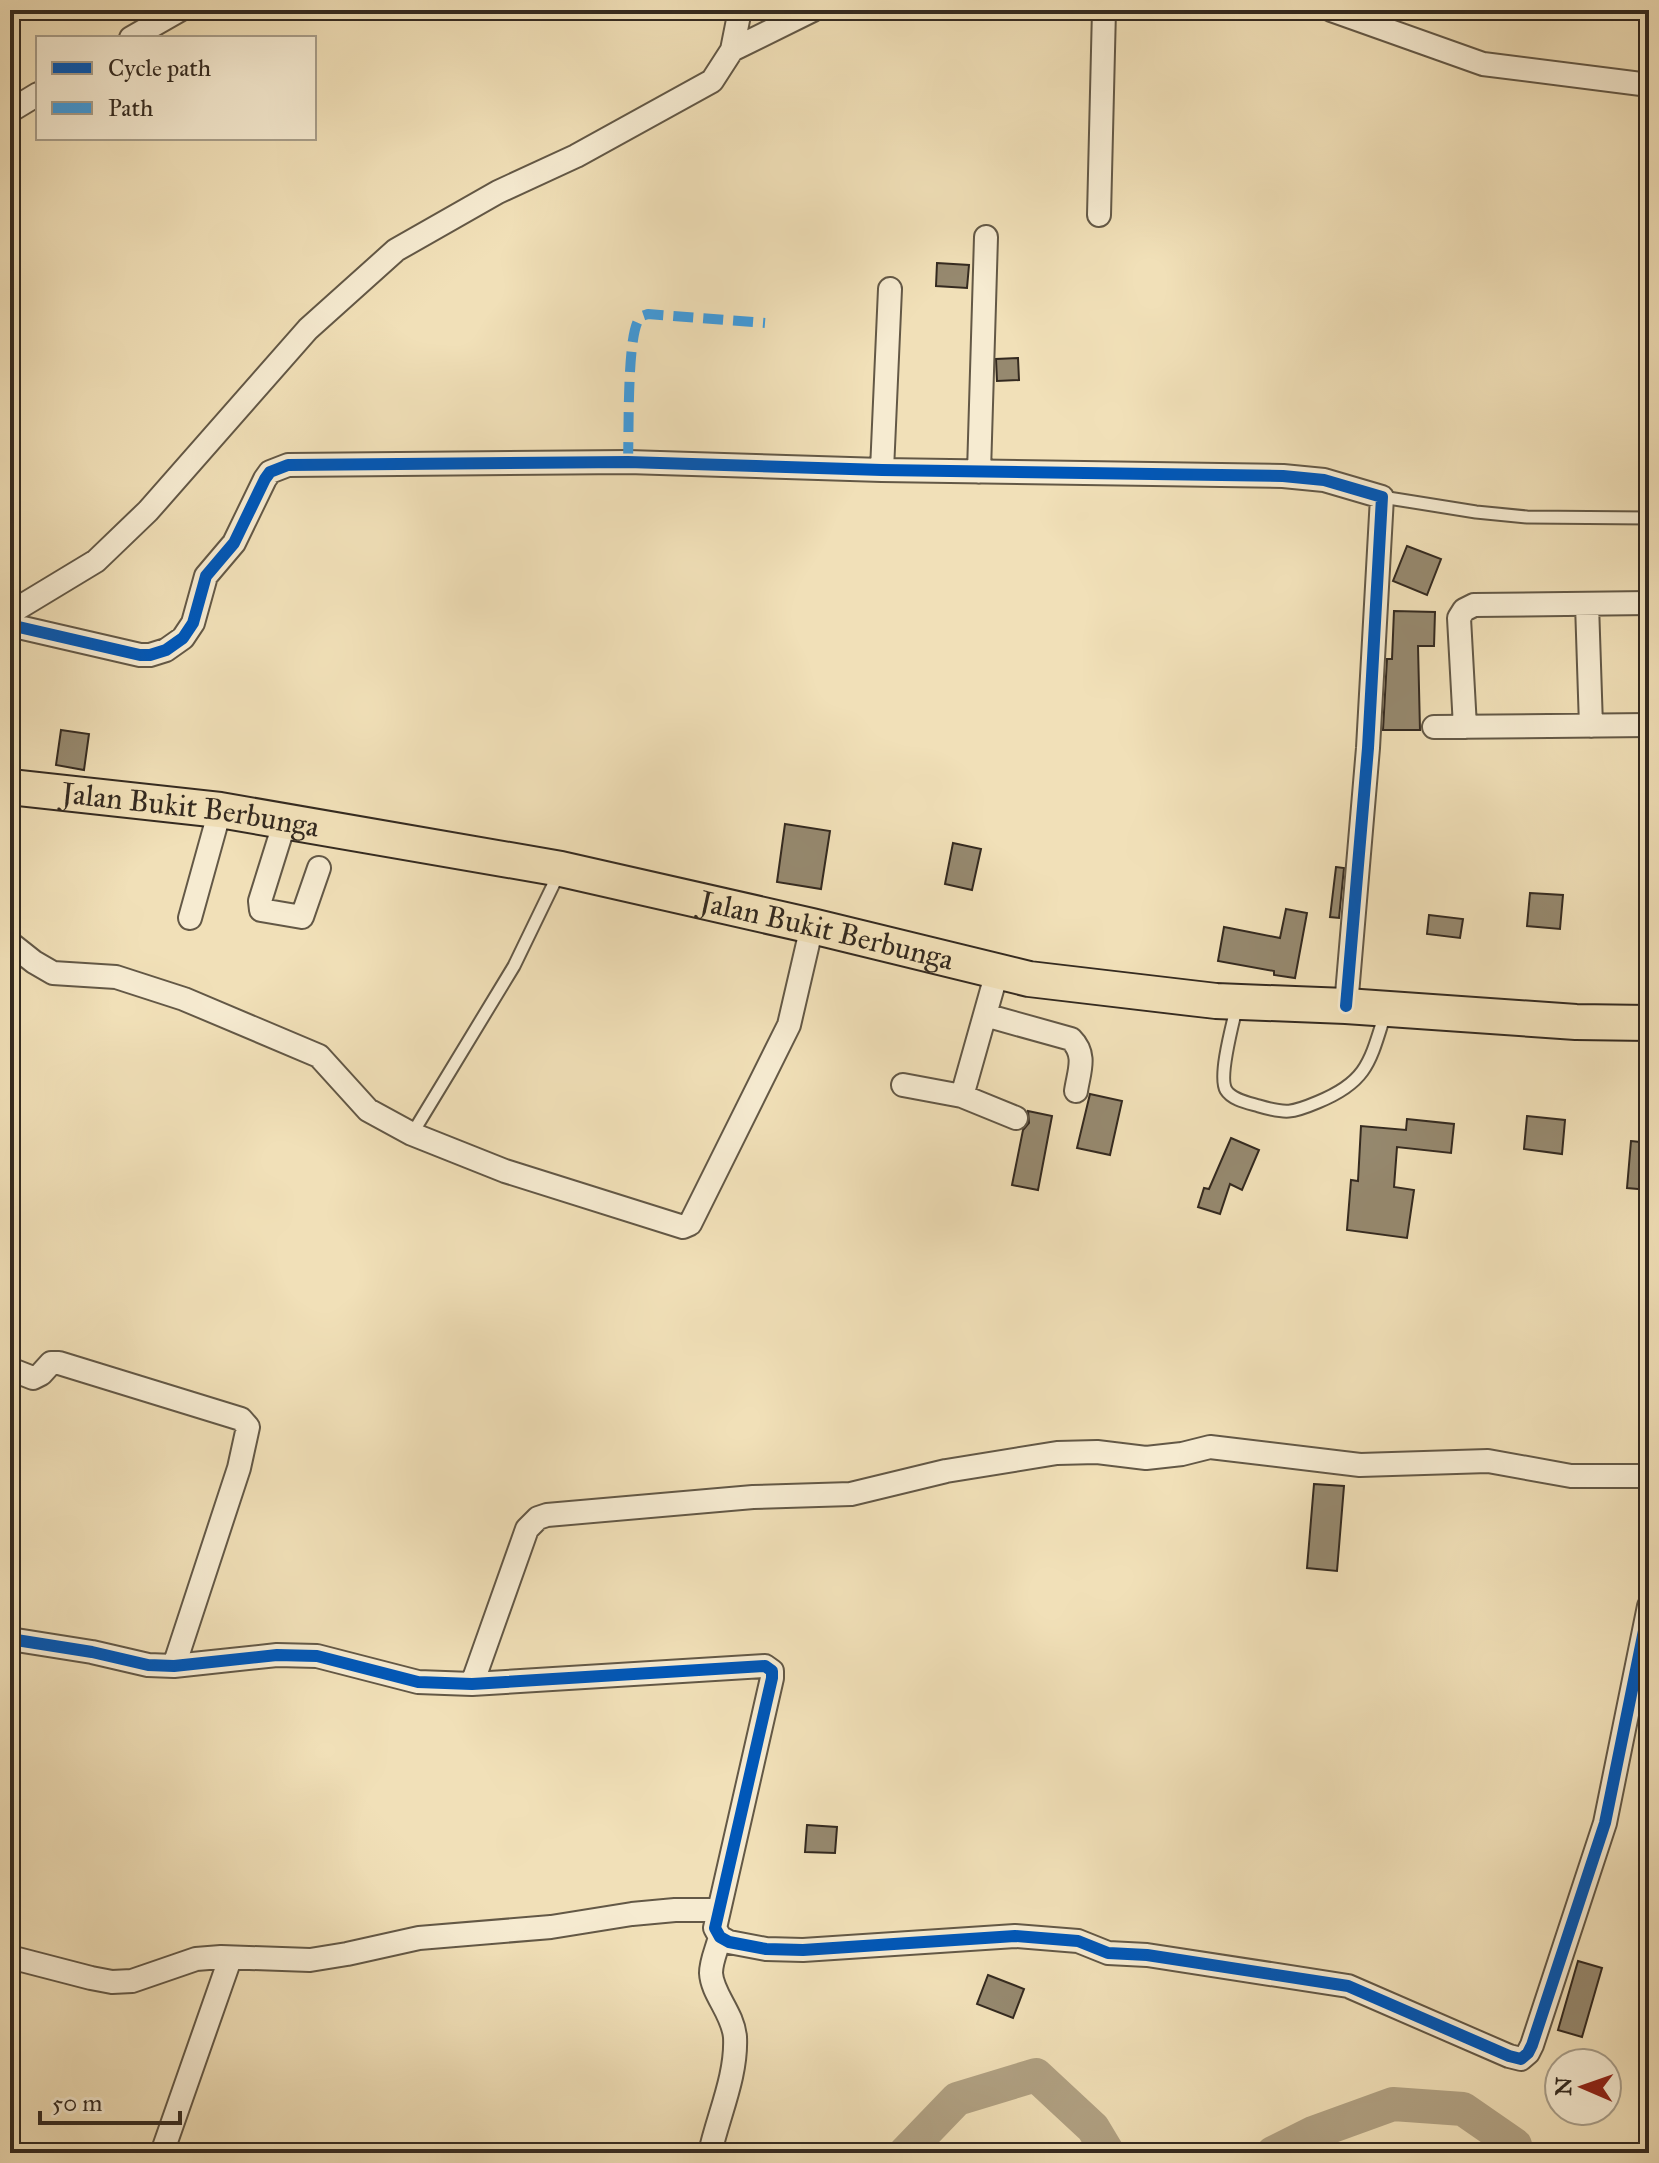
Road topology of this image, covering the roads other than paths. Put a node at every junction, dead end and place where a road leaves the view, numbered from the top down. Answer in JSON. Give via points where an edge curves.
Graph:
{"nodes":[{"id":1,"x":180,"y":10,"type":"edge"},
{"id":2,"x":740,"y":10,"type":"edge"},
{"id":3,"x":813,"y":10,"type":"edge"},
{"id":4,"x":1104,"y":10,"type":"edge"},
{"id":5,"x":1331,"y":10,"type":"edge"},
{"id":6,"x":134,"y":36,"type":"edge"},
{"id":7,"x":732,"y":50,"type":"junction"},
{"id":8,"x":1649,"y":85,"type":"edge"},
{"id":9,"x":36,"y":95,"type":"edge"},
{"id":10,"x":10,"y":111,"type":"edge"},
{"id":11,"x":1099,"y":215,"type":"dead end"},
{"id":12,"x":986,"y":237,"type":"dead end"},
{"id":13,"x":890,"y":289,"type":"dead end"},
{"id":14,"x":882,"y":470,"type":"junction"},
{"id":15,"x":979,"y":472,"type":"junction"},
{"id":16,"x":1382,"y":497,"type":"junction"},
{"id":17,"x":1649,"y":518,"type":"edge"},
{"id":18,"x":1649,"y":603,"type":"edge"},
{"id":19,"x":1587,"y":604,"type":"junction"},
{"id":20,"x":10,"y":613,"type":"edge"},
{"id":21,"x":10,"y":625,"type":"edge"},
{"id":22,"x":1649,"y":725,"type":"edge"},
{"id":23,"x":1591,"y":726,"type":"junction"},
{"id":24,"x":1434,"y":727,"type":"dead end"},
{"id":25,"x":1465,"y":727,"type":"junction"},
{"id":26,"x":10,"y":787,"type":"edge"},
{"id":27,"x":220,"y":810,"type":"junction"},
{"id":28,"x":285,"y":821,"type":"junction"},
{"id":29,"x":319,"y":868,"type":"dead end"},
{"id":30,"x":561,"y":869,"type":"junction"},
{"id":31,"x":190,"y":918,"type":"dead end"},
{"id":32,"x":812,"y":926,"type":"junction"},
{"id":33,"x":10,"y":943,"type":"edge"},
{"id":34,"x":997,"y":972,"type":"junction"},
{"id":35,"x":1237,"y":1002,"type":"junction"},
{"id":36,"x":1346,"y":1006,"type":"junction"},
{"id":37,"x":1386,"y":1010,"type":"junction"},
{"id":38,"x":985,"y":1015,"type":"junction"},
{"id":39,"x":1649,"y":1023,"type":"edge"},
{"id":40,"x":903,"y":1085,"type":"dead end"},
{"id":41,"x":1076,"y":1091,"type":"dead end"},
{"id":42,"x":962,"y":1096,"type":"junction"},
{"id":43,"x":1016,"y":1118,"type":"dead end"},
{"id":44,"x":412,"y":1134,"type":"junction"},
{"id":45,"x":10,"y":1369,"type":"edge"},
{"id":46,"x":1649,"y":1476,"type":"edge"},
{"id":47,"x":1649,"y":1606,"type":"edge"},
{"id":48,"x":10,"y":1639,"type":"edge"},
{"id":49,"x":174,"y":1666,"type":"junction"},
{"id":50,"x":472,"y":1684,"type":"junction"},
{"id":51,"x":718,"y":1910,"type":"junction"},
{"id":52,"x":720,"y":1937,"type":"junction"},
{"id":53,"x":10,"y":1957,"type":"edge"},
{"id":54,"x":230,"y":1959,"type":"junction"},
{"id":55,"x":162,"y":2153,"type":"edge"},
{"id":56,"x":710,"y":2153,"type":"edge"}],
"edges":[{"from":1,"to":6,"type":"street"},
{"from":2,"to":7,"type":"street"},
{"from":3,"to":7,"type":"street"},
{"from":4,"to":11,"type":"street"},
{"from":5,"to":8,"type":"street","via":[[1483,64]]},
{"from":7,"to":20,"type":"street","via":[[718,75],[700,89],[396,250],[308,329],[148,511],[96,561]]},
{"from":9,"to":10,"type":"street"},
{"from":12,"to":15,"type":"street"},
{"from":13,"to":14,"type":"street"},
{"from":14,"to":15,"type":"street"},
{"from":14,"to":21,"type":"street","via":[[557,461],[288,465],[265,479],[234,543],[206,576],[193,623],[172,647],[140,655]]},
{"from":15,"to":16,"type":"street","via":[[1302,477]]},
{"from":16,"to":17,"type":"lane","via":[[1527,517]]},
{"from":16,"to":36,"type":"street"},
{"from":18,"to":19,"type":"street"},
{"from":19,"to":23,"type":"street"},
{"from":19,"to":25,"type":"street","via":[[1474,605],[1464,610],[1459,618]]},
{"from":22,"to":23,"type":"street"},
{"from":23,"to":25,"type":"street"},
{"from":24,"to":25,"type":"street"},
{"from":26,"to":27,"type":"main road","name":"Jalan Bukit Berbunga"},
{"from":27,"to":28,"type":"main road","name":"Jalan Bukit Berbunga"},
{"from":27,"to":31,"type":"street"},
{"from":28,"to":29,"type":"street","via":[[261,910],[302,917]]},
{"from":28,"to":30,"type":"main road","name":"Jalan Bukit Berbunga"},
{"from":30,"to":32,"type":"main road","name":"Jalan Bukit Berbunga"},
{"from":30,"to":44,"type":"lane","via":[[514,966]]},
{"from":32,"to":34,"type":"main road","name":"Jalan Bukit Berbunga"},
{"from":32,"to":44,"type":"street","via":[[789,1025],[688,1226],[505,1171]]},
{"from":33,"to":44,"type":"street","via":[[53,973],[116,977],[184,999],[319,1056],[368,1110]]},
{"from":34,"to":35,"type":"main road","name":"Jalan Bukit Berbunga"},
{"from":34,"to":38,"type":"street"},
{"from":35,"to":36,"type":"main road","name":"Jalan Bukit Berbunga"},
{"from":35,"to":37,"type":"lane","via":[[1226,1090],[1245,1102],[1283,1113],[1352,1085],[1373,1054]]},
{"from":36,"to":37,"type":"main road","name":"Jalan Bukit Berbunga"},
{"from":37,"to":39,"type":"main road","name":"Jalan Bukit Berbunga"},
{"from":38,"to":41,"type":"street","via":[[1071,1039],[1082,1060]]},
{"from":38,"to":42,"type":"street"},
{"from":40,"to":42,"type":"street"},
{"from":42,"to":43,"type":"street"},
{"from":45,"to":49,"type":"street","via":[[33,1378],[59,1363],[241,1419],[248,1427]]},
{"from":46,"to":50,"type":"street","via":[[1571,1476],[1488,1461],[1360,1465],[1210,1447],[1134,1459],[1097,1452],[1057,1453],[946,1471],[851,1494],[547,1515],[527,1529]]},
{"from":47,"to":52,"type":"street","via":[[1605,1823],[1532,2045],[1521,2059],[1348,1986],[1108,1953],[1078,1941],[1015,1936],[803,1950],[743,1946]]},
{"from":48,"to":49,"type":"street"},
{"from":49,"to":50,"type":"street","via":[[317,1656],[418,1682]]},
{"from":50,"to":51,"type":"street","via":[[765,1666],[772,1671]]},
{"from":51,"to":52,"type":"street","via":[[715,1928]]},
{"from":51,"to":54,"type":"street","via":[[675,1910],[419,1938],[310,1960]]},
{"from":52,"to":56,"type":"street","via":[[712,1978],[735,2037]]},
{"from":53,"to":54,"type":"street","via":[[112,1982],[132,1981],[196,1959]]},
{"from":54,"to":55,"type":"street"}]}
